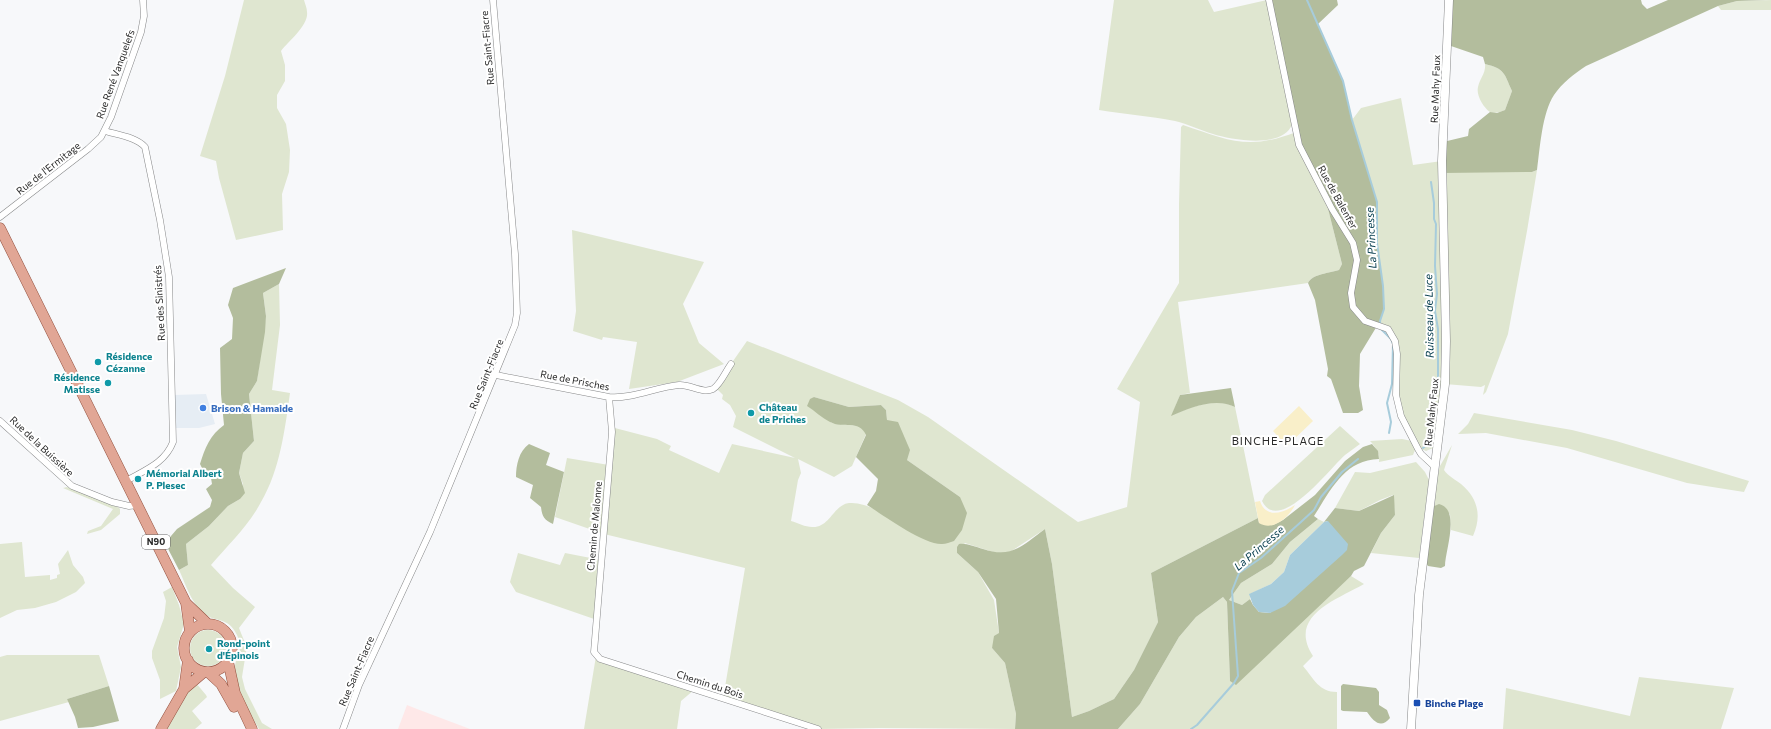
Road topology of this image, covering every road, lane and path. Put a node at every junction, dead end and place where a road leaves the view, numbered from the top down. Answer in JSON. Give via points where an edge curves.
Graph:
{"nodes":[{"id":1,"x":143,"y":0,"type":"edge"},
{"id":2,"x":493,"y":0,"type":"edge"},
{"id":3,"x":1269,"y":0,"type":"edge"},
{"id":4,"x":1449,"y":0,"type":"edge"},
{"id":5,"x":105,"y":131,"type":"junction"},
{"id":6,"x":0,"y":217,"type":"edge"},
{"id":7,"x":0,"y":228,"type":"edge"},
{"id":8,"x":731,"y":364,"type":"dead end"},
{"id":9,"x":496,"y":375,"type":"junction"},
{"id":10,"x":609,"y":397,"type":"junction"},
{"id":11,"x":0,"y":421,"type":"edge"},
{"id":12,"x":1435,"y":467,"type":"junction"},
{"id":13,"x":126,"y":481,"type":"junction"},
{"id":14,"x":138,"y":505,"type":"junction"},
{"id":15,"x":186,"y":603,"type":"junction"},
{"id":16,"x":208,"y":624,"type":"junction"},
{"id":17,"x":190,"y":632,"type":"junction"},
{"id":18,"x":596,"y":656,"type":"joint"},
{"id":19,"x":188,"y":660,"type":"junction"},
{"id":20,"x":228,"y":661,"type":"junction"},
{"id":21,"x":206,"y":672,"type":"junction"},
{"id":22,"x":184,"y":689,"type":"junction"},
{"id":23,"x":161,"y":729,"type":"edge"},
{"id":24,"x":245,"y":729,"type":"edge"},
{"id":25,"x":252,"y":729,"type":"edge"},
{"id":26,"x":343,"y":729,"type":"edge"},
{"id":27,"x":818,"y":729,"type":"edge"},
{"id":28,"x":1411,"y":729,"type":"edge"}],
"edges":[{"from":1,"to":5,"type":"street","name":"Rue René Vanquelefs","via":[[141,32]]},
{"from":2,"to":9,"type":"street","name":"Rue Saint-Fiacre","via":[[515,254],[517,313],[513,334]]},
{"from":3,"to":12,"type":"street","name":"Rue de Balenfer","via":[[1299,145],[1353,243],[1357,260],[1350,293],[1353,307],[1365,321],[1390,332],[1396,345],[1395,387],[1399,409],[1421,454]]},
{"from":4,"to":12,"type":"street","name":"Rue Mahy Faux","via":[[1442,161],[1445,384]]},
{"from":5,"to":6,"type":"street","name":"Rue de l'Ermitage","via":[[88,149]]},
{"from":5,"to":13,"type":"street","name":"Rue des Sinistrés","via":[[132,138],[145,147],[169,277],[173,442],[159,462]]},
{"from":7,"to":13,"type":"main road","number":"N90"},
{"from":8,"to":10,"type":"street","name":"Rue de Prisches","via":[[715,387],[709,390],[681,384],[620,398]]},
{"from":9,"to":10,"type":"street","name":"Rue de Prisches"},
{"from":9,"to":26,"type":"street","name":"Rue Saint-Fiacre","via":[[430,532],[359,685]]},
{"from":10,"to":18,"type":"street","name":"Chemin de Malonne","via":[[612,432],[594,652]]},
{"from":11,"to":14,"type":"street","name":"Rue de la Buissière","via":[[72,486],[112,502],[129,506]]},
{"from":12,"to":28,"type":"street","name":"Rue Mahy Faux","via":[[1419,595]]},
{"from":13,"to":14,"type":"main road","number":"N90"},
{"from":14,"to":15,"type":"main road","number":"N90"},
{"from":15,"to":16,"type":"main road","number":"N90"},
{"from":15,"to":17,"type":"main road","number":"N90"},
{"from":16,"to":17,"type":"main road","via":[[198,626]]},
{"from":16,"to":20,"type":"main road","number":"N90","via":[[222,628],[231,640],[231,655]]},
{"from":17,"to":19,"type":"main road","number":"N90","via":[[184,646]]},
{"from":18,"to":27,"type":"street","name":"Chemin du Bois"},
{"from":19,"to":21,"type":"main road","via":[[192,666]]},
{"from":19,"to":22,"type":"main road"},
{"from":20,"to":21,"type":"main road","via":[[217,670]]},
{"from":20,"to":25,"type":"main road","number":"N90","via":[[235,692]]},
{"from":21,"to":22,"type":"main road"},
{"from":21,"to":24,"type":"main road","via":[[221,684]]},
{"from":22,"to":23,"type":"main road"}]}
